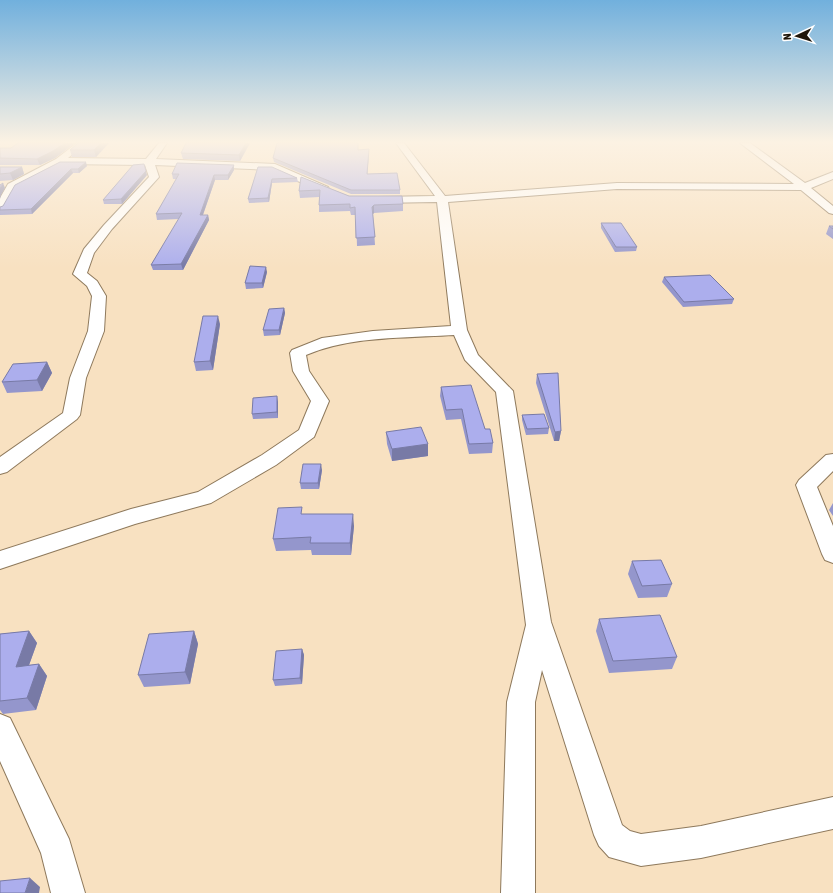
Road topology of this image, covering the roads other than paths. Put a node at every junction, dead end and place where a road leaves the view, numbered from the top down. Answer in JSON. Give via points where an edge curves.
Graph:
{"nodes":[{"id":1,"x":15,"y":185,"type":"edge"},
{"id":2,"x":147,"y":185,"type":"edge"},
{"id":3,"x":315,"y":185,"type":"edge"},
{"id":4,"x":431,"y":185,"type":"edge"},
{"id":5,"x":801,"y":185,"type":"edge"},
{"id":6,"x":810,"y":185,"type":"edge"},
{"id":7,"x":804,"y":187,"type":"junction"},
{"id":8,"x":331,"y":192,"type":"edge"},
{"id":9,"x":442,"y":199,"type":"junction"},
{"id":10,"x":365,"y":200,"type":"edge"},
{"id":11,"x":0,"y":207,"type":"edge"},
{"id":12,"x":833,"y":211,"type":"edge"},
{"id":13,"x":459,"y":330,"type":"junction"},
{"id":14,"x":833,"y":460,"type":"edge"},
{"id":15,"x":0,"y":467,"type":"edge"},
{"id":16,"x":833,"y":554,"type":"edge"},
{"id":17,"x":0,"y":560,"type":"edge"},
{"id":18,"x":540,"y":625,"type":"junction"},
{"id":19,"x":0,"y":728,"type":"edge"},
{"id":20,"x":833,"y":813,"type":"edge"},
{"id":21,"x":68,"y":893,"type":"edge"},
{"id":22,"x":518,"y":893,"type":"edge"}],
"edges":[{"from":1,"to":11,"type":"street"},
{"from":2,"to":15,"type":"street","via":[[88,252],[80,274],[92,284],[99,296],[96,331],[78,378],[71,415]]},
{"from":3,"to":8,"type":"street"},
{"from":4,"to":9,"type":"street"},
{"from":5,"to":7,"type":"street"},
{"from":6,"to":7,"type":"street"},
{"from":7,"to":9,"type":"street","via":[[617,186]]},
{"from":7,"to":12,"type":"street"},
{"from":9,"to":10,"type":"street"},
{"from":9,"to":13,"type":"street"},
{"from":13,"to":17,"type":"street","via":[[322,342],[298,353],[301,371],[320,401],[307,433],[269,460],[204,498],[131,517]]},
{"from":13,"to":18,"type":"street","via":[[471,357],[504,391]]},
{"from":14,"to":16,"type":"street","via":[[806,484]]},
{"from":18,"to":20,"type":"street","via":[[610,835],[621,845],[641,850],[701,842]]},
{"from":18,"to":22,"type":"street","via":[[521,702]]},
{"from":19,"to":21,"type":"street","via":[[57,851]]}]}
